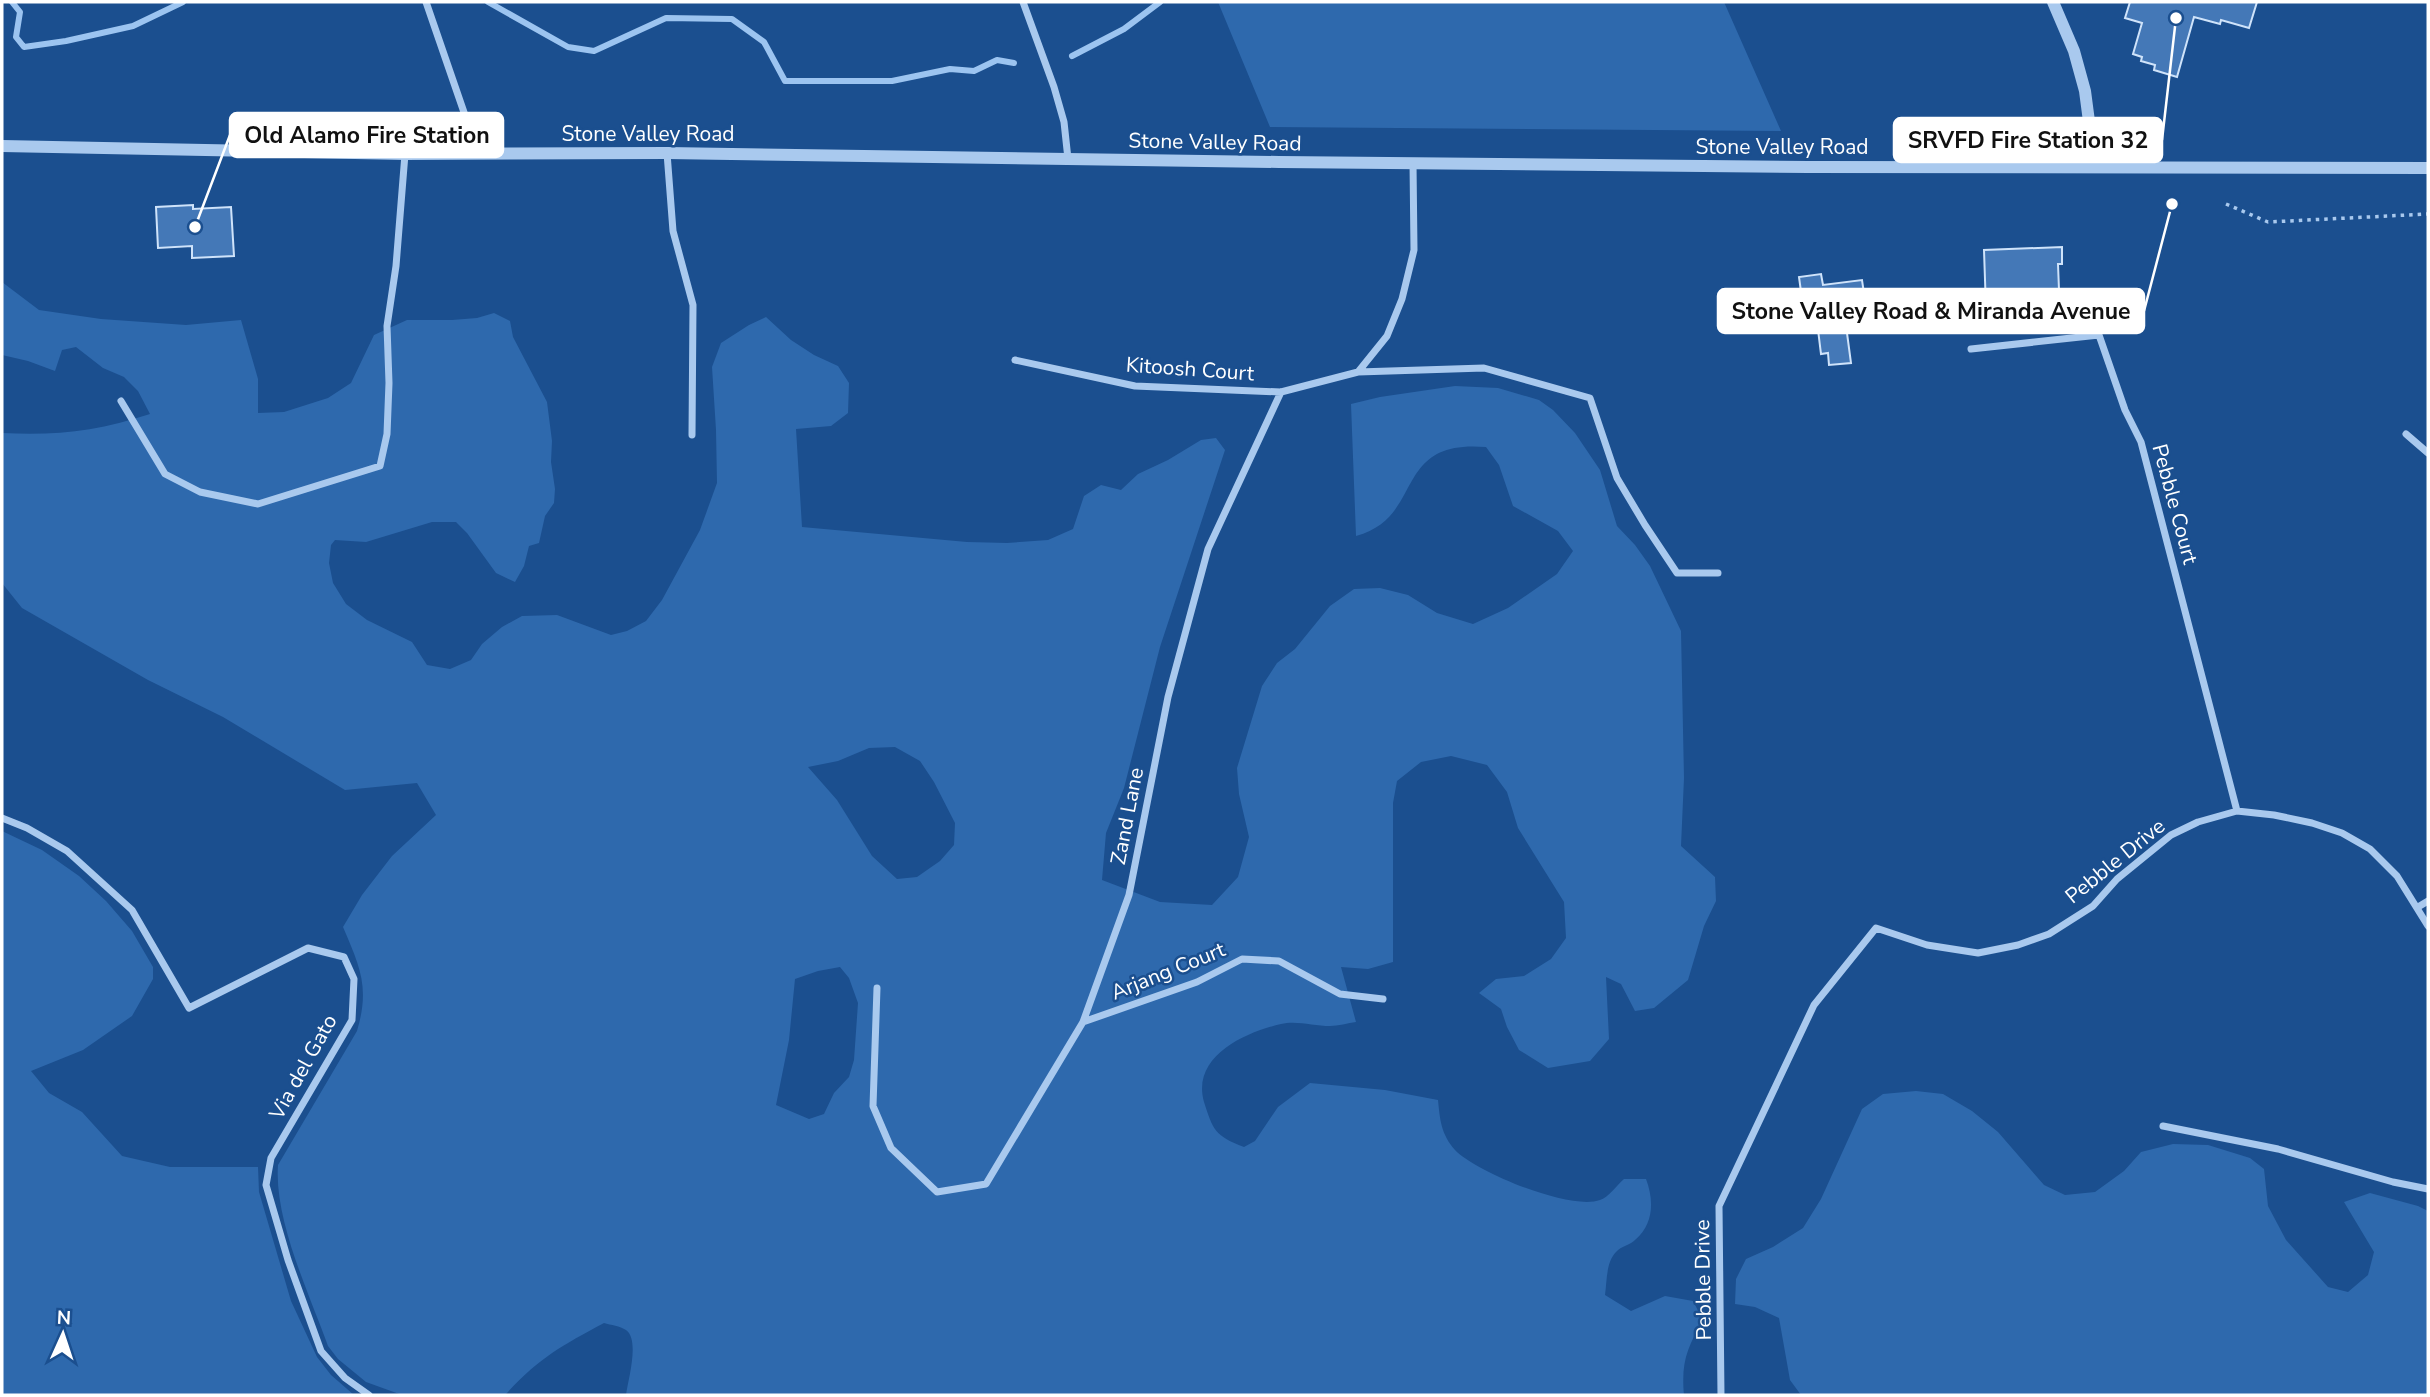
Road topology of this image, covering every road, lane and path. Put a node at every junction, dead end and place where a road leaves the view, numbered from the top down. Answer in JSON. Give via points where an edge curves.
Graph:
{"nodes":[{"id":1,"x":426,"y":2,"type":"edge"},
{"id":2,"x":1023,"y":2,"type":"edge"},
{"id":3,"x":2053,"y":2,"type":"edge"},
{"id":4,"x":2,"y":146,"type":"edge"},
{"id":5,"x":478,"y":153,"type":"junction"},
{"id":6,"x":667,"y":153,"type":"junction"},
{"id":7,"x":405,"y":154,"type":"junction"},
{"id":8,"x":1068,"y":159,"type":"junction"},
{"id":9,"x":1413,"y":163,"type":"junction"},
{"id":10,"x":2095,"y":167,"type":"junction"},
{"id":11,"x":2428,"y":168,"type":"edge"},
{"id":12,"x":2226,"y":204,"type":"dead end"},
{"id":13,"x":2428,"y":214,"type":"edge"},
{"id":14,"x":1971,"y":349,"type":"dead end"},
{"id":15,"x":1015,"y":360,"type":"dead end"},
{"id":16,"x":1358,"y":372,"type":"junction"},
{"id":17,"x":1281,"y":392,"type":"junction"},
{"id":18,"x":121,"y":401,"type":"dead end"},
{"id":19,"x":2406,"y":434,"type":"dead end"},
{"id":20,"x":692,"y":435,"type":"dead end"},
{"id":21,"x":2428,"y":453,"type":"edge"},
{"id":22,"x":1718,"y":573,"type":"dead end"},
{"id":23,"x":2237,"y":811,"type":"junction"},
{"id":24,"x":2,"y":818,"type":"edge"},
{"id":25,"x":2428,"y":901,"type":"edge"},
{"id":26,"x":2418,"y":907,"type":"junction"},
{"id":27,"x":2428,"y":926,"type":"edge"},
{"id":28,"x":877,"y":988,"type":"dead end"},
{"id":29,"x":1383,"y":999,"type":"dead end"},
{"id":30,"x":1083,"y":1022,"type":"junction"},
{"id":31,"x":2163,"y":1126,"type":"dead end"},
{"id":32,"x":2428,"y":1189,"type":"edge"},
{"id":33,"x":369,"y":1395,"type":"edge"},
{"id":34,"x":1721,"y":1395,"type":"edge"}],
"edges":[{"from":1,"to":5,"type":"street"},
{"from":2,"to":8,"type":"street","via":[[1054,87]]},
{"from":3,"to":10,"type":"street","via":[[2085,91]]},
{"from":4,"to":7,"type":"street","name":"Stone Valley Road"},
{"from":5,"to":6,"type":"street","name":"Stone Valley Road"},
{"from":5,"to":7,"type":"street","name":"Stone Valley Road"},
{"from":6,"to":8,"type":"street","name":"Stone Valley Road"},
{"from":6,"to":20,"type":"street","via":[[673,231],[693,305]]},
{"from":7,"to":18,"type":"street","via":[[387,326],[387,434],[380,466],[258,505],[200,492],[165,474]]},
{"from":8,"to":9,"type":"street","name":"Stone Valley Road"},
{"from":9,"to":10,"type":"street","name":"Stone Valley Road"},
{"from":9,"to":16,"type":"street","via":[[1414,250],[1402,299],[1387,336]]},
{"from":10,"to":11,"type":"street","name":"Stone Valley Road"},
{"from":12,"to":13,"type":"path","via":[[2268,222]]},
{"from":14,"to":23,"type":"street","name":"Pebble Court","via":[[2099,335],[2141,442]]},
{"from":15,"to":17,"type":"street","name":"Kitoosh Court","via":[[1135,386]]},
{"from":16,"to":17,"type":"street","name":"Kitoosh Court"},
{"from":16,"to":22,"type":"street","via":[[1484,368],[1590,398],[1617,478],[1677,573]]},
{"from":17,"to":30,"type":"street","name":"Zand Lane","via":[[1208,549],[1168,697],[1129,895]]},
{"from":19,"to":21,"type":"street"},
{"from":23,"to":26,"type":"street","name":"Pebble Drive","via":[[2299,820],[2342,833],[2370,849],[2397,876]]},
{"from":23,"to":34,"type":"street","name":"Pebble Drive","via":[[2171,835],[2117,879],[2093,906],[2049,934],[2018,945],[1978,953],[1927,945],[1876,928],[1814,1005],[1719,1206]]},
{"from":24,"to":33,"type":"street","name":"Via del Gato","via":[[67,850],[132,910],[189,1008],[308,948],[344,957],[354,979],[352,1020],[271,1158],[266,1185],[321,1351],[345,1378]]},
{"from":25,"to":26,"type":"street"},
{"from":26,"to":27,"type":"street","name":"Pebble Drive"},
{"from":28,"to":30,"type":"street","name":"Zand Lane","via":[[873,1106],[891,1148],[937,1192],[986,1184]]},
{"from":29,"to":30,"type":"street","name":"Arjang Court","via":[[1340,994],[1279,961],[1242,959],[1197,982]]},
{"from":31,"to":32,"type":"street","via":[[2278,1149]]}]}
